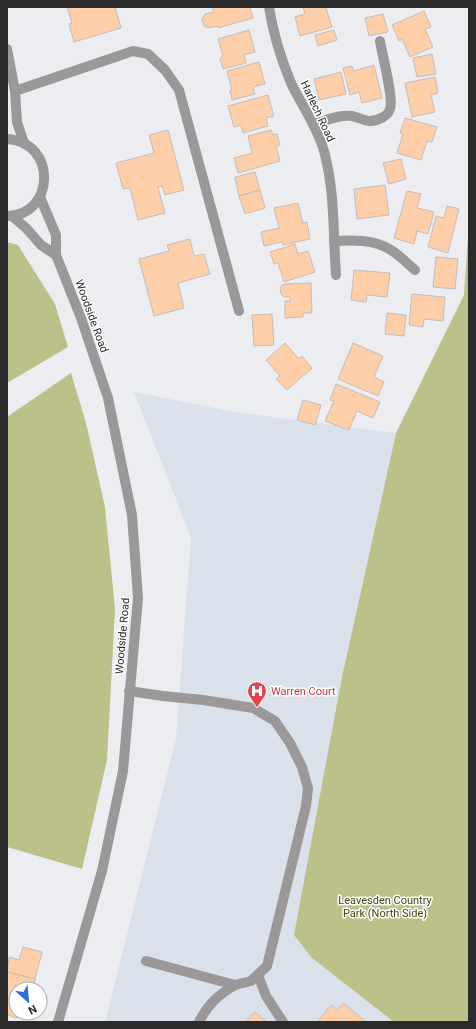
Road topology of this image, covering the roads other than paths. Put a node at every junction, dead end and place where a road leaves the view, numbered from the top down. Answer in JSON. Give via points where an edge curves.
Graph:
{"nodes":[{"id":1,"x":269,"y":7,"type":"edge"},
{"id":2,"x":380,"y":42,"type":"dead end"},
{"id":3,"x":7,"y":49,"type":"edge"},
{"id":4,"x":15,"y":91,"type":"junction"},
{"id":5,"x":313,"y":124,"type":"junction"},
{"id":6,"x":7,"y":140,"type":"edge"},
{"id":7,"x":24,"y":143,"type":"junction"},
{"id":8,"x":40,"y":197,"type":"junction"},
{"id":9,"x":9,"y":216,"type":"edge"},
{"id":10,"x":334,"y":241,"type":"junction"},
{"id":11,"x":56,"y":255,"type":"junction"},
{"id":12,"x":415,"y":270,"type":"dead end"},
{"id":13,"x":336,"y":275,"type":"dead end"},
{"id":14,"x":239,"y":311,"type":"dead end"},
{"id":15,"x":129,"y":691,"type":"junction"},
{"id":16,"x":146,"y":961,"type":"dead end"},
{"id":17,"x":258,"y":975,"type":"junction"},
{"id":18,"x":235,"y":985,"type":"junction"},
{"id":19,"x":58,"y":1022,"type":"edge"},
{"id":20,"x":199,"y":1022,"type":"edge"},
{"id":21,"x":283,"y":1022,"type":"edge"}],
"edges":[{"from":1,"to":5,"type":"street","name":"Harlech Road","via":[[272,27],[283,61]]},
{"from":2,"to":5,"type":"street","via":[[390,95],[391,107],[388,114],[381,119],[370,121],[342,116]]},
{"from":3,"to":4,"type":"street"},
{"from":4,"to":7,"type":"street","via":[[17,122]]},
{"from":4,"to":14,"type":"street","via":[[133,51],[148,54],[165,70],[179,90]]},
{"from":5,"to":10,"type":"street","name":"Harlech Road","via":[[324,151],[330,178]]},
{"from":6,"to":7,"type":"street"},
{"from":7,"to":8,"type":"street","via":[[33,149],[44,166],[44,182]]},
{"from":8,"to":9,"type":"street","via":[[23,212]]},
{"from":8,"to":11,"type":"street","name":"Woodside Road","via":[[56,235]]},
{"from":9,"to":11,"type":"street"},
{"from":10,"to":12,"type":"street","via":[[363,240],[377,244],[391,250]]},
{"from":10,"to":13,"type":"street","name":"Harlech Road"},
{"from":11,"to":15,"type":"street","name":"Woodside Road","via":[[108,398],[132,515],[138,598]]},
{"from":15,"to":17,"type":"street","via":[[253,708],[275,721],[302,767],[308,788],[306,806],[267,966]]},
{"from":15,"to":19,"type":"street","name":"Woodside Road","via":[[123,771],[102,871]]},
{"from":16,"to":18,"type":"street"},
{"from":17,"to":18,"type":"street","via":[[251,981]]},
{"from":17,"to":21,"type":"street","via":[[266,996]]},
{"from":18,"to":20,"type":"street","via":[[205,1010]]}]}
